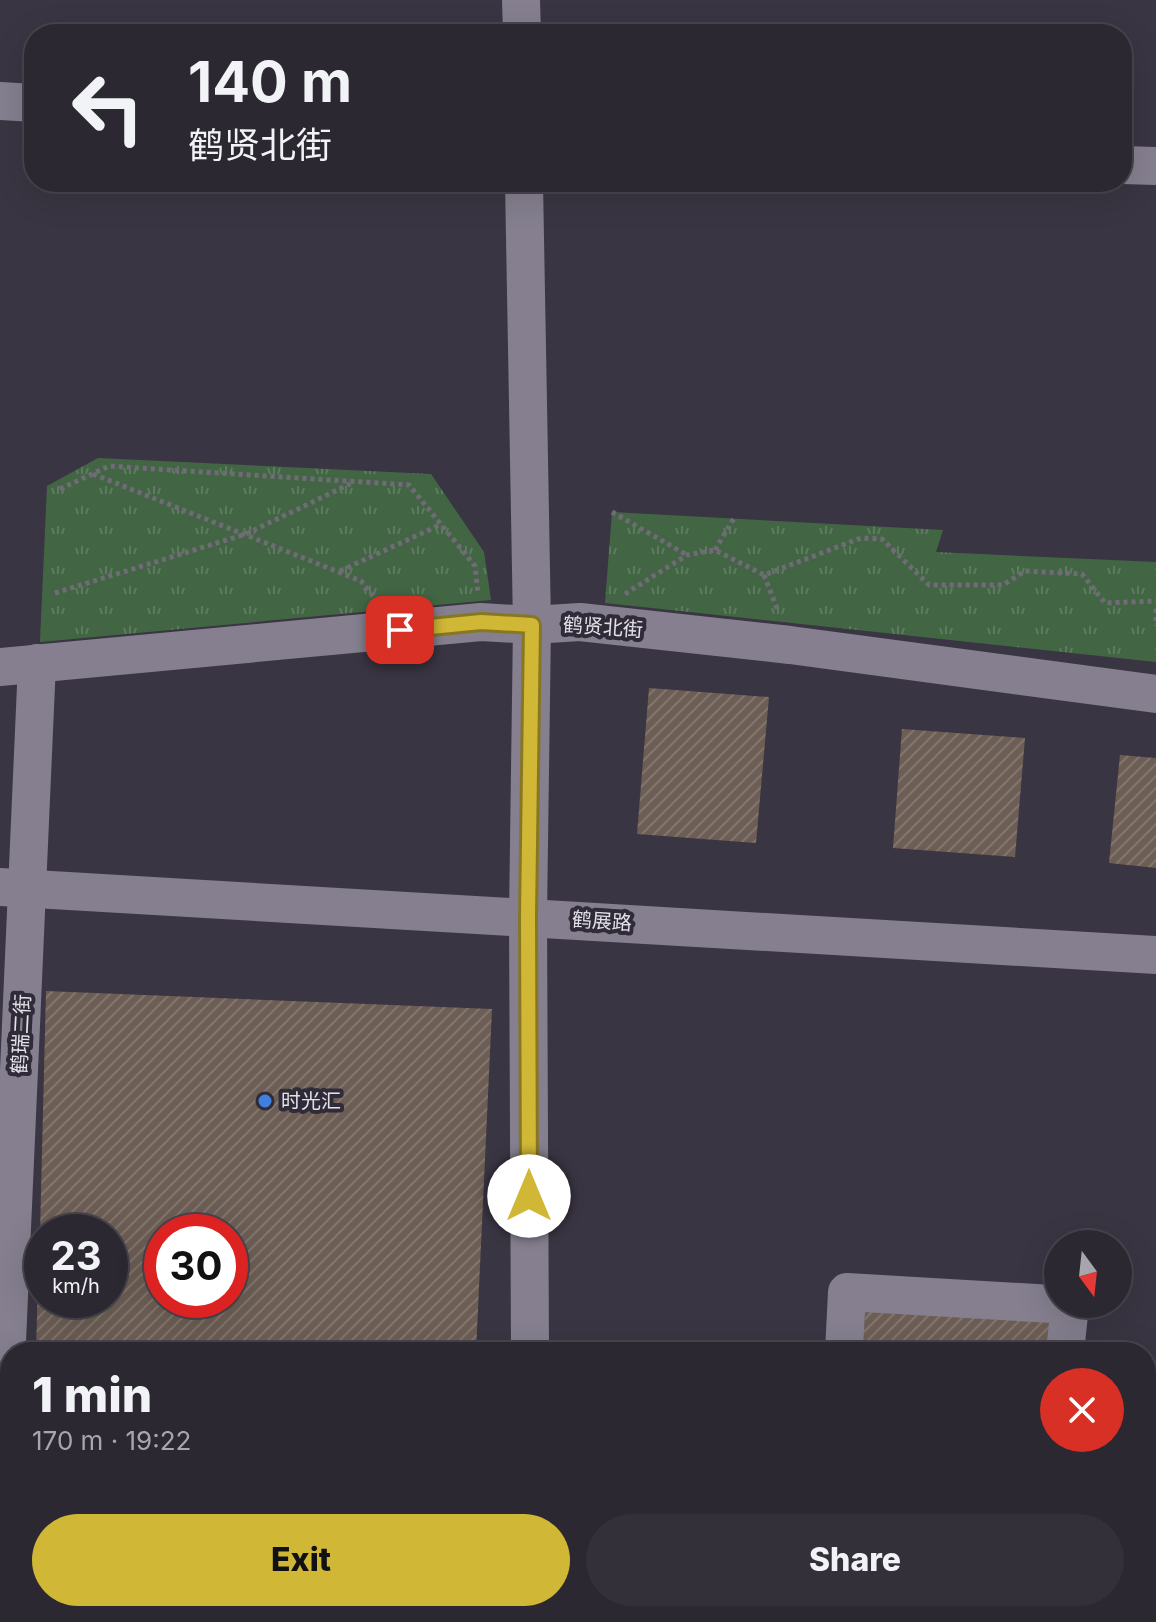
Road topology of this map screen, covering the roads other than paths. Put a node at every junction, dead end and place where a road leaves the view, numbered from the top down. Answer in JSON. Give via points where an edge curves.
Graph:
{"nodes":[{"id":1,"x":521,"y":0,"type":"edge"},
{"id":2,"x":522,"y":24,"type":"edge"},
{"id":3,"x":0,"y":101,"type":"edge"},
{"id":4,"x":24,"y":102,"type":"edge"},
{"id":5,"x":1132,"y":165,"type":"edge"},
{"id":6,"x":1156,"y":166,"type":"edge"},
{"id":7,"x":524,"y":192,"type":"edge"},
{"id":8,"x":532,"y":625,"type":"junction"},
{"id":9,"x":37,"y":663,"type":"junction"},
{"id":10,"x":0,"y":667,"type":"edge"},
{"id":11,"x":1156,"y":694,"type":"edge"},
{"id":12,"x":14,"y":888,"type":"edge"},
{"id":13,"x":528,"y":916,"type":"junction"},
{"id":14,"x":1156,"y":955,"type":"edge"},
{"id":15,"x":4,"y":1342,"type":"edge"},
{"id":16,"x":530,"y":1342,"type":"edge"},
{"id":17,"x":844,"y":1342,"type":"edge"},
{"id":18,"x":1066,"y":1342,"type":"edge"}],
"edges":[{"from":1,"to":2,"type":"street"},
{"from":3,"to":4,"type":"street"},
{"from":5,"to":6,"type":"street"},
{"from":7,"to":8,"type":"street"},
{"from":8,"to":9,"type":"street","name":"鹤贤北街","via":[[481,622]]},
{"from":8,"to":11,"type":"street","name":"鹤贤北街","via":[[580,622]]},
{"from":8,"to":13,"type":"street"},
{"from":9,"to":10,"type":"street","name":"鹤贤北街"},
{"from":9,"to":12,"type":"street","name":"鹤瑞二街"},
{"from":12,"to":13,"type":"street","name":"鹤展路"},
{"from":12,"to":15,"type":"street","name":"鹤瑞二街"},
{"from":13,"to":14,"type":"street","name":"鹤展路"},
{"from":13,"to":16,"type":"street"},
{"from":17,"to":18,"type":"street","via":[[847,1292],[1070,1305]]}]}
